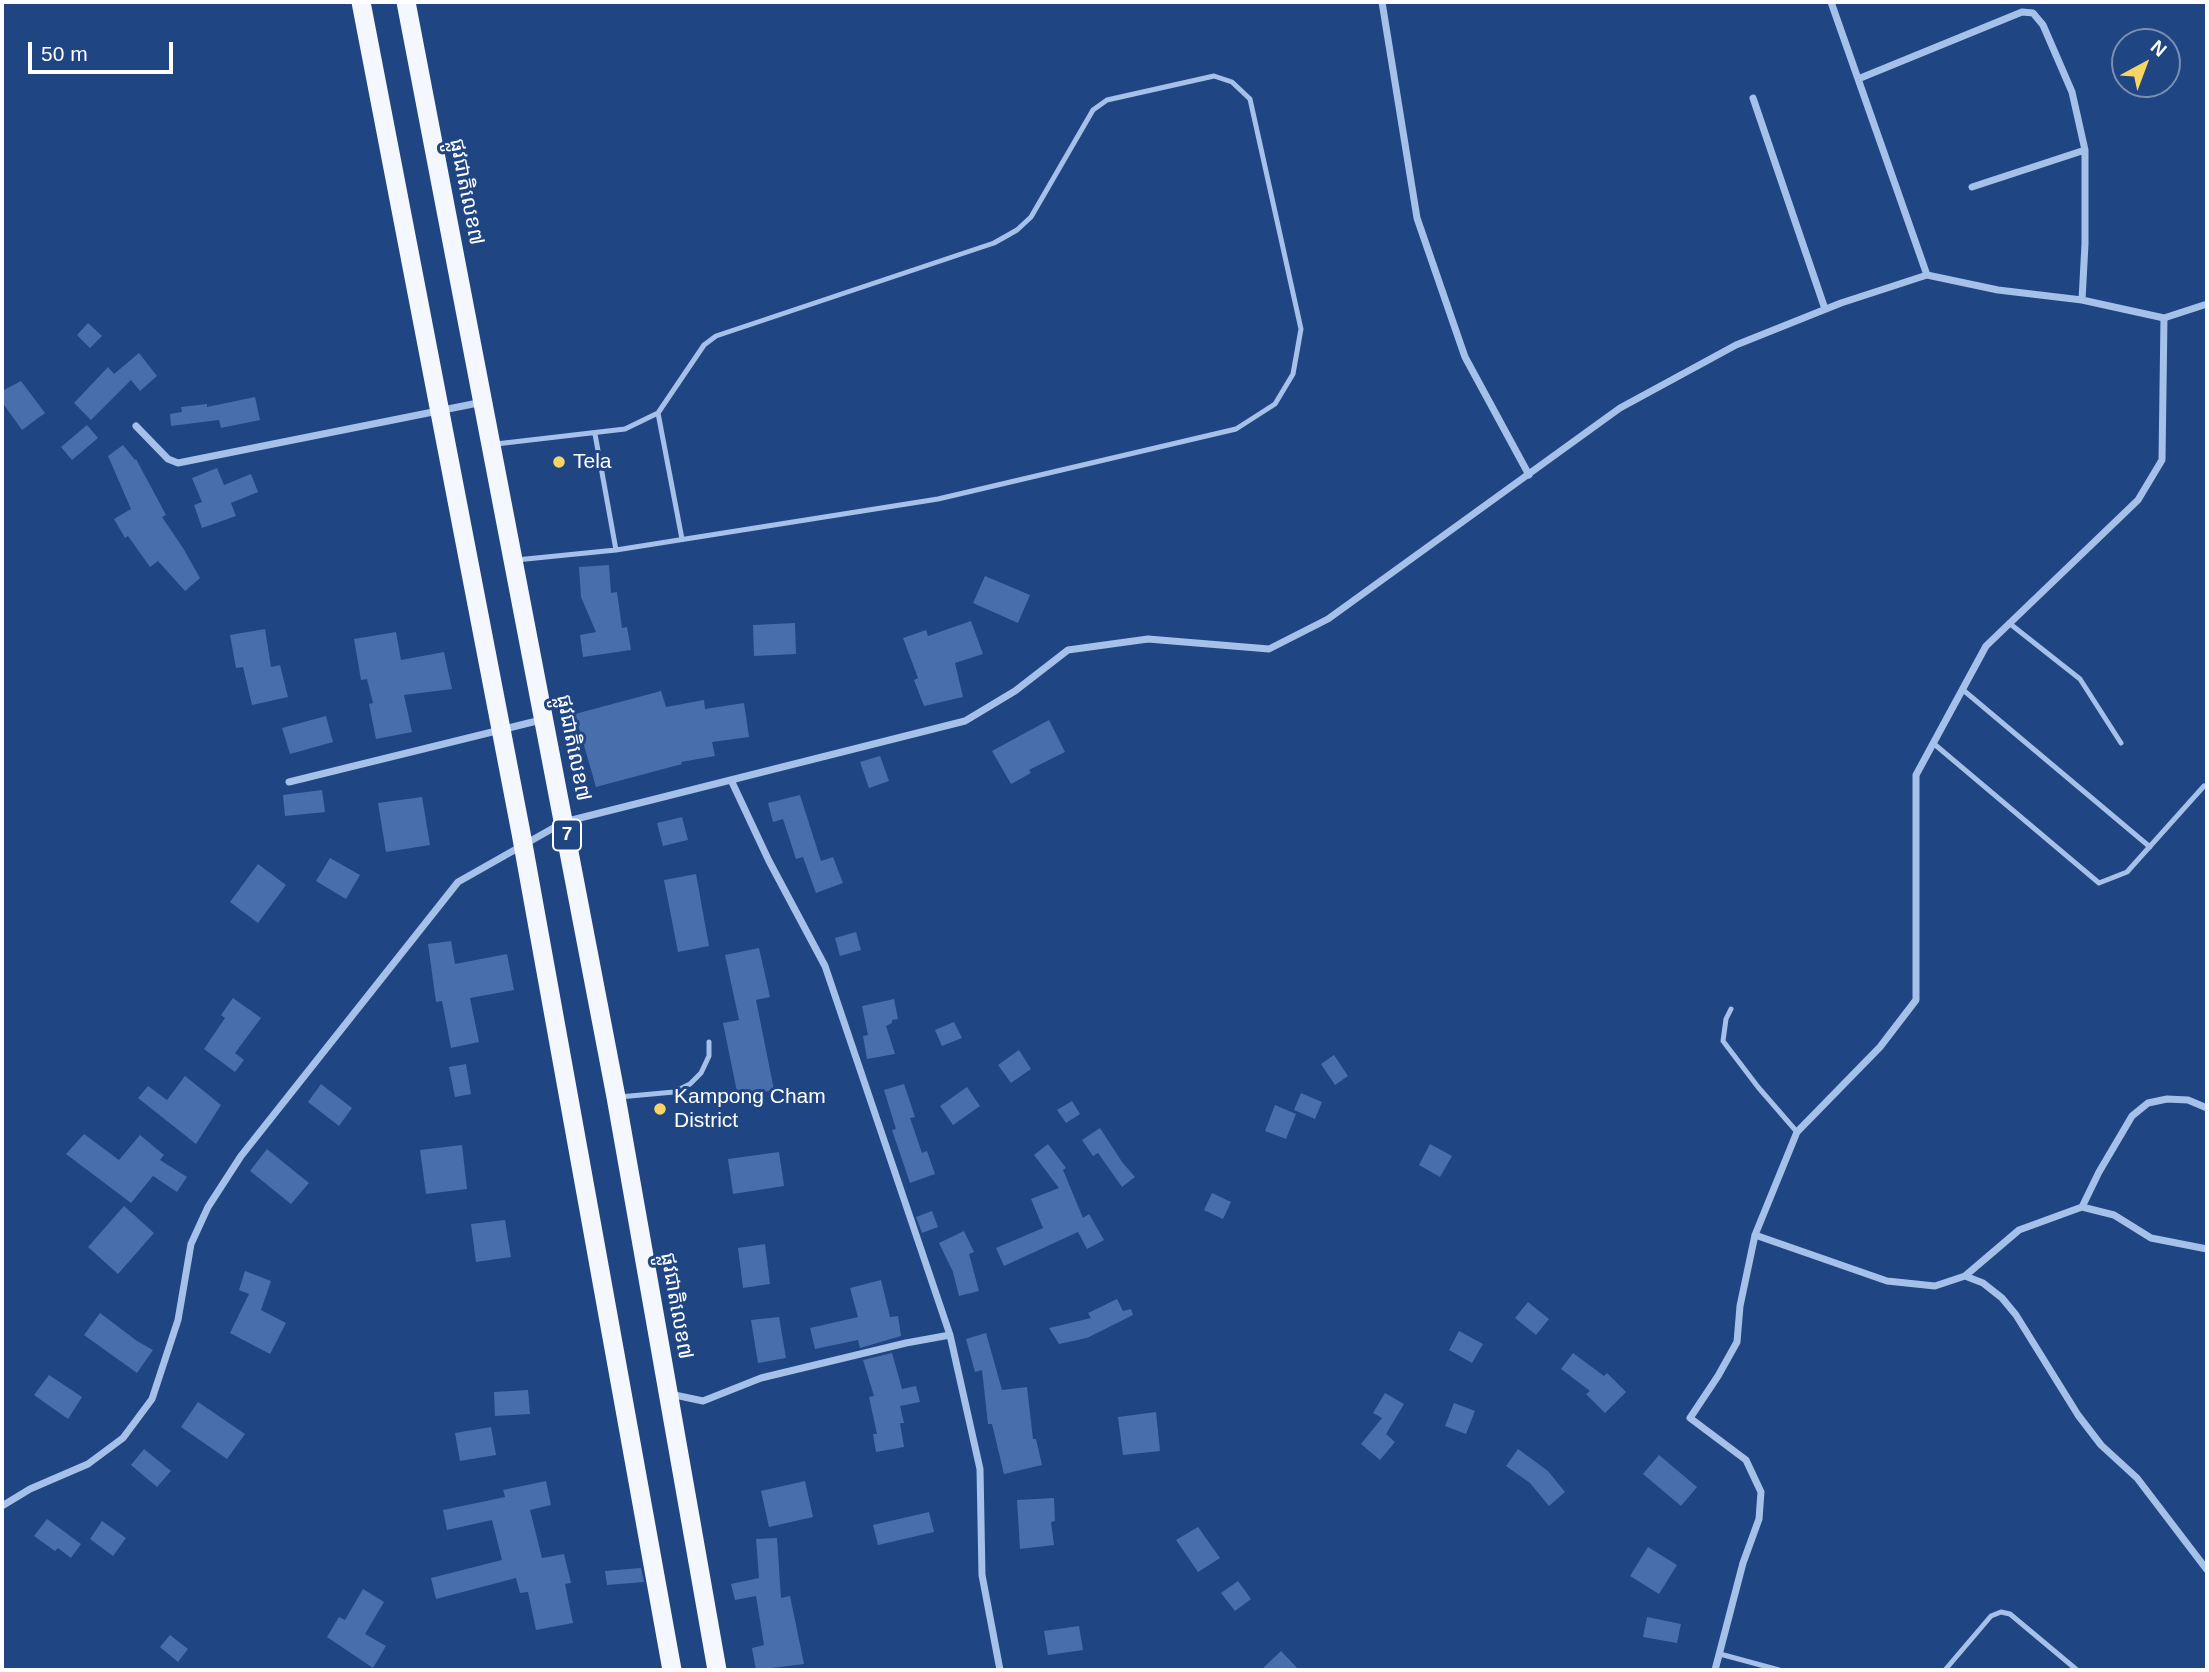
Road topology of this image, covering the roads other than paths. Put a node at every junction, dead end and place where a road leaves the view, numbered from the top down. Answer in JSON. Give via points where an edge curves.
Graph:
{"nodes":[{"id":1,"x":360,"y":2,"type":"edge"},
{"id":2,"x":406,"y":2,"type":"edge"},
{"id":3,"x":1382,"y":2,"type":"edge"},
{"id":4,"x":1831,"y":2,"type":"edge"},
{"id":5,"x":1858,"y":79,"type":"junction"},
{"id":6,"x":1752,"y":98,"type":"dead end"},
{"id":7,"x":2085,"y":150,"type":"junction"},
{"id":8,"x":1972,"y":187,"type":"dead end"},
{"id":9,"x":1927,"y":275,"type":"junction"},
{"id":10,"x":2082,"y":300,"type":"junction"},
{"id":11,"x":2207,"y":304,"type":"edge"},
{"id":12,"x":1825,"y":309,"type":"junction"},
{"id":13,"x":2164,"y":318,"type":"junction"},
{"id":14,"x":483,"y":402,"type":"junction"},
{"id":15,"x":658,"y":413,"type":"junction"},
{"id":16,"x":136,"y":426,"type":"dead end"},
{"id":17,"x":595,"y":434,"type":"junction"},
{"id":18,"x":491,"y":445,"type":"junction"},
{"id":19,"x":1529,"y":475,"type":"junction"},
{"id":20,"x":681,"y":539,"type":"junction"},
{"id":21,"x":616,"y":550,"type":"junction"},
{"id":22,"x":513,"y":560,"type":"junction"},
{"id":23,"x":2009,"y":623,"type":"junction"},
{"id":24,"x":1962,"y":689,"type":"junction"},
{"id":25,"x":545,"y":719,"type":"junction"},
{"id":26,"x":1933,"y":743,"type":"junction"},
{"id":27,"x":2121,"y":743,"type":"dead end"},
{"id":28,"x":731,"y":780,"type":"junction"},
{"id":29,"x":289,"y":782,"type":"dead end"},
{"id":30,"x":2204,"y":786,"type":"dead end"},
{"id":31,"x":564,"y":822,"type":"junction"},
{"id":32,"x":2150,"y":847,"type":"junction"},
{"id":33,"x":1731,"y":1009,"type":"dead end"},
{"id":34,"x":709,"y":1042,"type":"dead end"},
{"id":35,"x":616,"y":1097,"type":"junction"},
{"id":36,"x":2207,"y":1108,"type":"edge"},
{"id":37,"x":1797,"y":1132,"type":"junction"},
{"id":38,"x":2082,"y":1207,"type":"junction"},
{"id":39,"x":1755,"y":1235,"type":"junction"},
{"id":40,"x":2207,"y":1249,"type":"edge"},
{"id":41,"x":1965,"y":1276,"type":"junction"},
{"id":42,"x":950,"y":1335,"type":"junction"},
{"id":43,"x":668,"y":1393,"type":"junction"},
{"id":44,"x":2,"y":1506,"type":"edge"},
{"id":45,"x":2207,"y":1570,"type":"edge"},
{"id":46,"x":1720,"y":1654,"type":"junction"},
{"id":47,"x":672,"y":1670,"type":"edge"},
{"id":48,"x":717,"y":1670,"type":"edge"},
{"id":49,"x":1000,"y":1670,"type":"edge"},
{"id":50,"x":1716,"y":1670,"type":"edge"},
{"id":51,"x":1779,"y":1670,"type":"edge"},
{"id":52,"x":1945,"y":1670,"type":"edge"},
{"id":53,"x":2077,"y":1670,"type":"edge"}],
"edges":[{"from":1,"to":47,"type":"highway","number":"7","via":[[526,860]]},
{"from":2,"to":14,"type":"highway","name":"ផ្លូវជាតិលេខ៧","number":"7"},
{"from":3,"to":19,"type":"street","via":[[1417,218],[1465,358]]},
{"from":4,"to":5,"type":"street"},
{"from":5,"to":7,"type":"street","via":[[2022,12],[2033,13],[2043,25],[2072,92]]},
{"from":5,"to":9,"type":"street"},
{"from":6,"to":12,"type":"street"},
{"from":7,"to":8,"type":"street"},
{"from":7,"to":10,"type":"street"},
{"from":9,"to":10,"type":"street","via":[[1998,290]]},
{"from":9,"to":12,"type":"street"},
{"from":10,"to":13,"type":"street"},
{"from":11,"to":13,"type":"street"},
{"from":12,"to":19,"type":"street","via":[[1736,345],[1620,408]]},
{"from":13,"to":23,"type":"street","via":[[2162,460],[2138,500]]},
{"from":14,"to":16,"type":"street","via":[[178,463]]},
{"from":14,"to":18,"type":"highway","name":"ផ្លូវជាតិលេខ៧","number":"7"},
{"from":15,"to":17,"type":"lane","via":[[625,429]]},
{"from":15,"to":20,"type":"lane"},
{"from":15,"to":20,"type":"lane","via":[[704,345],[716,336],[994,243],[1017,230],[1031,217],[1093,110],[1107,100],[1214,76],[1232,82],[1250,99],[1301,329],[1293,374],[1275,404],[1236,429],[937,499]]},
{"from":17,"to":18,"type":"lane"},
{"from":17,"to":21,"type":"lane"},
{"from":18,"to":22,"type":"highway","name":"ផ្លូវជាតិលេខ៧","number":"7"},
{"from":19,"to":28,"type":"street","via":[[1328,619],[1269,649],[1148,639],[1068,650],[1015,691],[965,721]]},
{"from":20,"to":21,"type":"lane"},
{"from":21,"to":22,"type":"lane"},
{"from":22,"to":25,"type":"highway","name":"ផ្លូវជាតិលេខ៧","number":"7"},
{"from":23,"to":24,"type":"street","via":[[1986,646]]},
{"from":23,"to":27,"type":"lane","via":[[2080,679]]},
{"from":24,"to":26,"type":"street"},
{"from":24,"to":32,"type":"lane"},
{"from":25,"to":29,"type":"street"},
{"from":25,"to":31,"type":"highway","name":"ផ្លូវជាតិលេខ៧","number":"7"},
{"from":26,"to":32,"type":"lane","via":[[2099,883],[2127,872]]},
{"from":26,"to":37,"type":"street","via":[[1916,775],[1916,1000],[1880,1047]]},
{"from":28,"to":31,"type":"street"},
{"from":28,"to":42,"type":"street","via":[[825,966]]},
{"from":30,"to":32,"type":"lane"},
{"from":31,"to":35,"type":"highway","name":"ផ្លូវជាតិលេខ៧","number":"7"},
{"from":31,"to":44,"type":"street","via":[[458,882],[241,1156],[191,1244],[178,1320],[152,1399],[123,1438],[88,1464]]},
{"from":33,"to":37,"type":"lane","via":[[1723,1041]]},
{"from":34,"to":35,"type":"lane","via":[[709,1056],[690,1084],[674,1092]]},
{"from":35,"to":43,"type":"highway","name":"ផ្លូវជាតិលេខ៧","number":"7"},
{"from":36,"to":38,"type":"street","via":[[2188,1100],[2148,1103],[2132,1116]]},
{"from":37,"to":39,"type":"street"},
{"from":38,"to":40,"type":"street","via":[[2114,1215],[2151,1238]]},
{"from":38,"to":41,"type":"street","via":[[2020,1230]]},
{"from":39,"to":41,"type":"street","via":[[1886,1281],[1935,1286]]},
{"from":39,"to":46,"type":"street","via":[[1737,1342],[1690,1418],[1746,1460],[1762,1492],[1759,1519]]},
{"from":41,"to":45,"type":"street","via":[[1983,1283],[2016,1315],[2078,1415],[2101,1445],[2143,1485]]},
{"from":42,"to":43,"type":"street","via":[[761,1378],[703,1401]]},
{"from":42,"to":49,"type":"street","via":[[980,1469],[982,1575]]},
{"from":43,"to":48,"type":"highway","name":"ផ្លូវជាតិលេខ៧","number":"7"},
{"from":46,"to":50,"type":"street"},
{"from":46,"to":51,"type":"lane"},
{"from":52,"to":53,"type":"lane","via":[[1991,1616],[2001,1612],[2010,1614]]}]}
